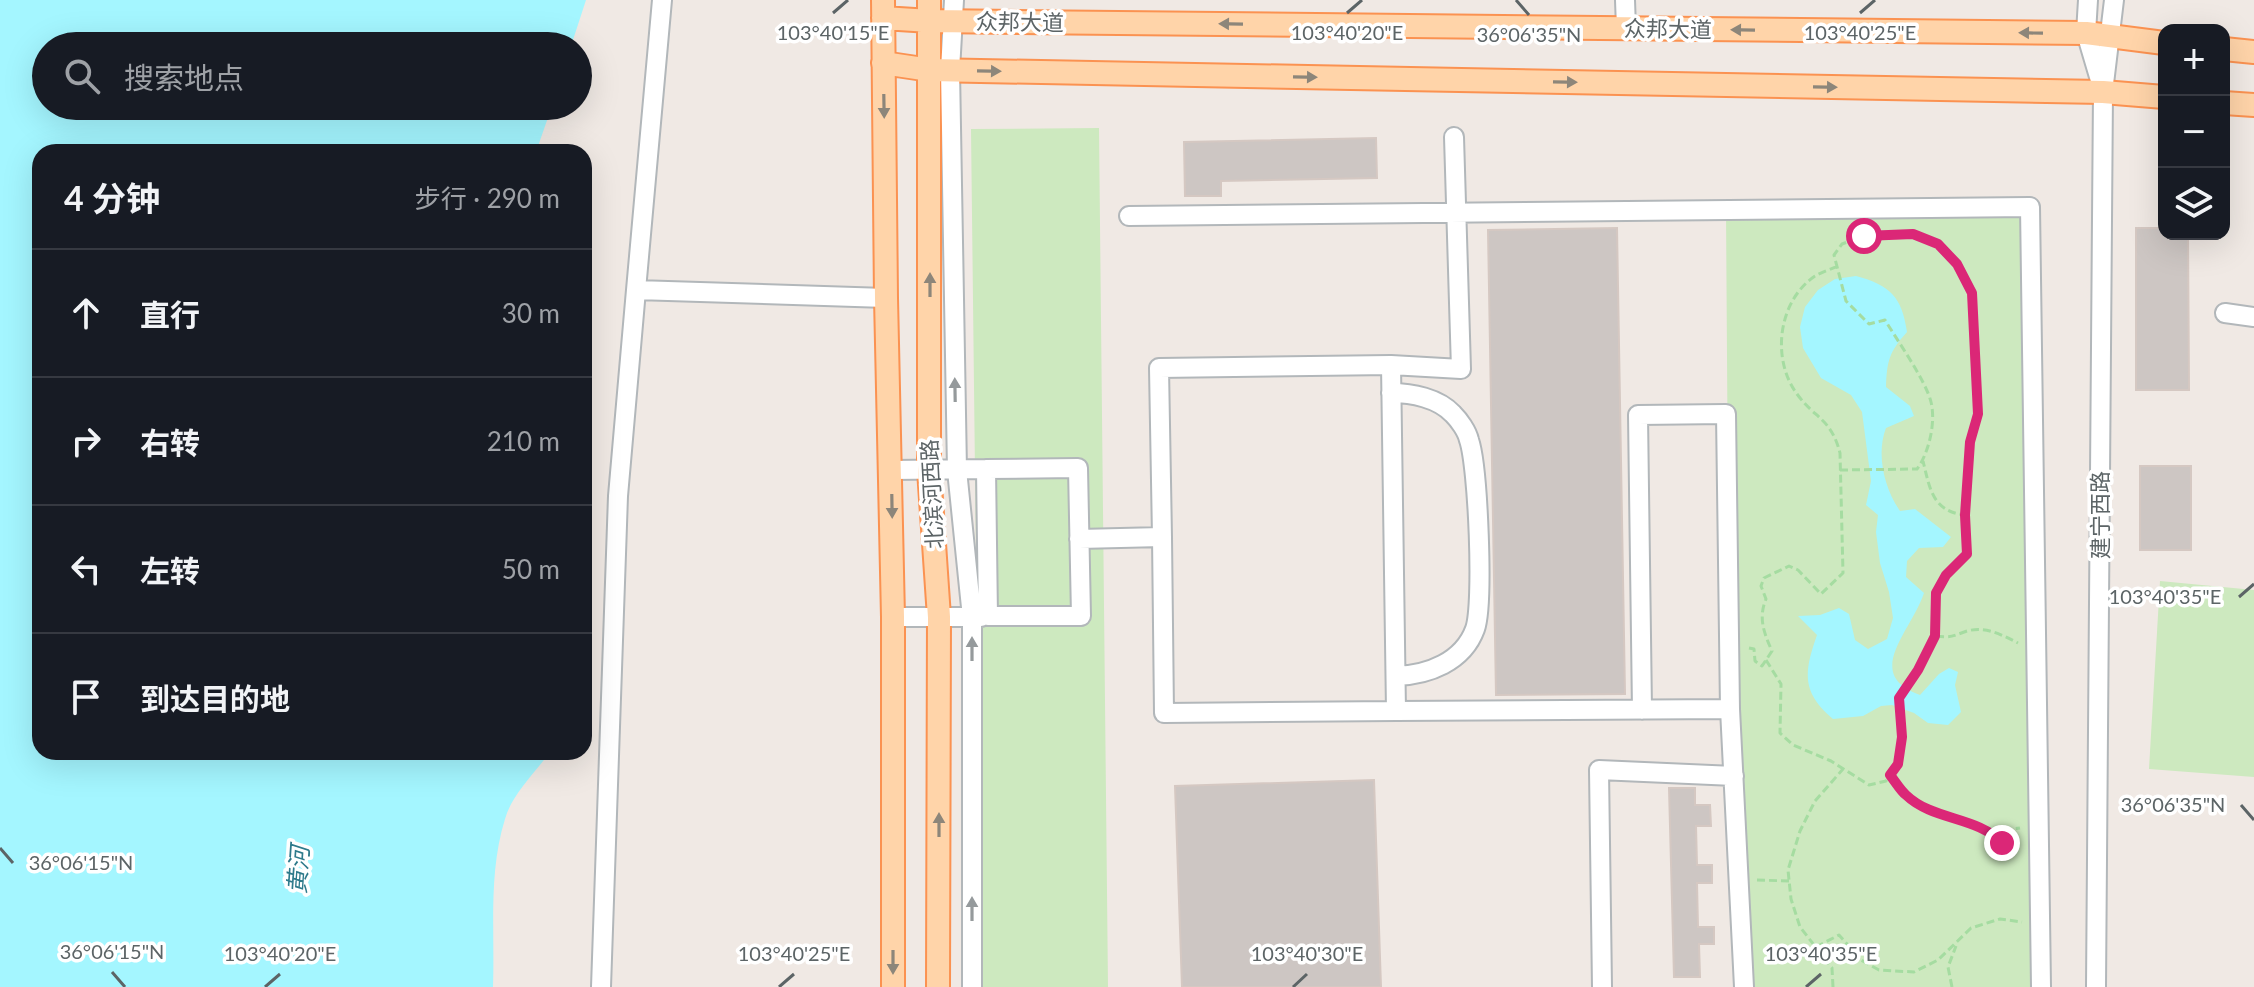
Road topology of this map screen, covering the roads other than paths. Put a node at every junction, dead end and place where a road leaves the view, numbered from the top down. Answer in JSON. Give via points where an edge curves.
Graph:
{"nodes":[{"id":1,"x":662,"y":0,"type":"edge"},
{"id":2,"x":1625,"y":0,"type":"edge"},
{"id":3,"x":2088,"y":0,"type":"edge"},
{"id":4,"x":2114,"y":0,"type":"edge"},
{"id":5,"x":883,"y":9,"type":"edge"},
{"id":6,"x":930,"y":10,"type":"edge"},
{"id":7,"x":954,"y":10,"type":"edge"},
{"id":8,"x":1626,"y":28,"type":"junction"},
{"id":9,"x":2086,"y":33,"type":"junction"},
{"id":10,"x":2111,"y":38,"type":"junction"},
{"id":11,"x":2158,"y":42,"type":"edge"},
{"id":12,"x":2230,"y":50,"type":"edge"},
{"id":13,"x":2254,"y":52,"type":"edge"},
{"id":14,"x":883,"y":63,"type":"junction"},
{"id":15,"x":940,"y":70,"type":"junction"},
{"id":16,"x":2103,"y":92,"type":"junction"},
{"id":17,"x":2158,"y":97,"type":"edge"},
{"id":18,"x":2230,"y":103,"type":"edge"},
{"id":19,"x":2254,"y":105,"type":"edge"},
{"id":20,"x":1454,"y":137,"type":"dead end"},
{"id":21,"x":1457,"y":213,"type":"junction"},
{"id":22,"x":1129,"y":216,"type":"dead end"},
{"id":23,"x":636,"y":290,"type":"junction"},
{"id":24,"x":886,"y":298,"type":"junction"},
{"id":25,"x":2225,"y":313,"type":"dead end"},
{"id":26,"x":2254,"y":317,"type":"edge"},
{"id":27,"x":1391,"y":365,"type":"junction"},
{"id":28,"x":1391,"y":393,"type":"junction"},
{"id":29,"x":986,"y":469,"type":"junction"},
{"id":30,"x":891,"y":470,"type":"junction"},
{"id":31,"x":929,"y":470,"type":"junction"},
{"id":32,"x":957,"y":470,"type":"junction"},
{"id":33,"x":1162,"y":537,"type":"junction"},
{"id":34,"x":1079,"y":539,"type":"junction"},
{"id":35,"x":980,"y":616,"type":"junction"},
{"id":36,"x":893,"y":617,"type":"junction"},
{"id":37,"x":939,"y":617,"type":"junction"},
{"id":38,"x":1396,"y":676,"type":"junction"},
{"id":39,"x":1730,"y":709,"type":"junction"},
{"id":40,"x":1642,"y":710,"type":"junction"},
{"id":41,"x":1396,"y":711,"type":"junction"},
{"id":42,"x":1734,"y":776,"type":"junction"},
{"id":43,"x":601,"y":987,"type":"edge"},
{"id":44,"x":893,"y":987,"type":"edge"},
{"id":45,"x":938,"y":987,"type":"edge"},
{"id":46,"x":972,"y":987,"type":"edge"},
{"id":47,"x":1602,"y":987,"type":"edge"},
{"id":48,"x":1744,"y":987,"type":"edge"},
{"id":49,"x":2041,"y":987,"type":"edge"},
{"id":50,"x":2096,"y":987,"type":"edge"}],
"edges":[{"from":1,"to":23,"type":"street"},
{"from":2,"to":8,"type":"street"},
{"from":3,"to":9,"type":"street"},
{"from":4,"to":10,"type":"street"},
{"from":5,"to":6,"type":"main road","name":"众邦大道"},
{"from":5,"to":14,"type":"main road","name":"北滨河西路"},
{"from":6,"to":7,"type":"main road","name":"众邦大道"},
{"from":6,"to":15,"type":"main road","name":"北滨河西路"},
{"from":8,"to":7,"type":"main road","name":"众邦大道","one_way":true},
{"from":7,"to":15,"type":"street"},
{"from":9,"to":8,"type":"main road","name":"众邦大道","one_way":true},
{"from":9,"to":10,"type":"main road","name":"众邦大道"},
{"from":9,"to":16,"type":"street"},
{"from":10,"to":11,"type":"main road","name":"众邦大道"},
{"from":10,"to":16,"type":"street"},
{"from":12,"to":13,"type":"main road"},
{"from":14,"to":15,"type":"main road"},
{"from":14,"to":24,"type":"main road","name":"北滨河西路","one_way":true},
{"from":15,"to":16,"type":"main road","one_way":true},
{"from":31,"to":15,"type":"main road","name":"北滨河西路","one_way":true},
{"from":32,"to":15,"type":"street","one_way":true},
{"from":16,"to":17,"type":"main road"},
{"from":16,"to":50,"type":"street","name":"建宁西路"},
{"from":18,"to":19,"type":"main road"},
{"from":20,"to":21,"type":"street"},
{"from":21,"to":22,"type":"street"},
{"from":21,"to":27,"type":"street","via":[[1461,369]]},
{"from":21,"to":49,"type":"street","via":[[2030,207]]},
{"from":23,"to":24,"type":"street"},
{"from":23,"to":43,"type":"street","via":[[618,496]]},
{"from":24,"to":30,"type":"main road","name":"北滨河西路"},
{"from":25,"to":26,"type":"street"},
{"from":27,"to":28,"type":"street"},
{"from":27,"to":33,"type":"street","via":[[1159,368]]},
{"from":28,"to":38,"type":"street"},
{"from":28,"to":38,"type":"street","via":[[1428,398],[1452,413],[1469,436],[1475,464],[1478,596],[1475,629],[1459,653],[1436,669]]},
{"from":29,"to":32,"type":"street"},
{"from":29,"to":34,"type":"street","via":[[1078,468]]},
{"from":29,"to":35,"type":"street"},
{"from":30,"to":31,"type":"street"},
{"from":30,"to":36,"type":"main road","name":"北滨河西路","one_way":true},
{"from":31,"to":32,"type":"street"},
{"from":31,"to":37,"type":"main road","name":"北滨河西路"},
{"from":32,"to":35,"type":"street"},
{"from":33,"to":34,"type":"street"},
{"from":33,"to":41,"type":"street","via":[[1164,713]]},
{"from":34,"to":35,"type":"street","via":[[1081,616]]},
{"from":35,"to":37,"type":"street"},
{"from":46,"to":35,"type":"street","one_way":true},
{"from":36,"to":37,"type":"street"},
{"from":36,"to":44,"type":"main road","name":"北滨河西路","one_way":true},
{"from":45,"to":37,"type":"main road","name":"北滨河西路","one_way":true},
{"from":38,"to":41,"type":"street"},
{"from":39,"to":40,"type":"street"},
{"from":39,"to":40,"type":"street","via":[[1726,414],[1638,415]]},
{"from":39,"to":42,"type":"street"},
{"from":40,"to":41,"type":"street"},
{"from":42,"to":47,"type":"street","via":[[1599,770]]},
{"from":42,"to":48,"type":"street"}]}
